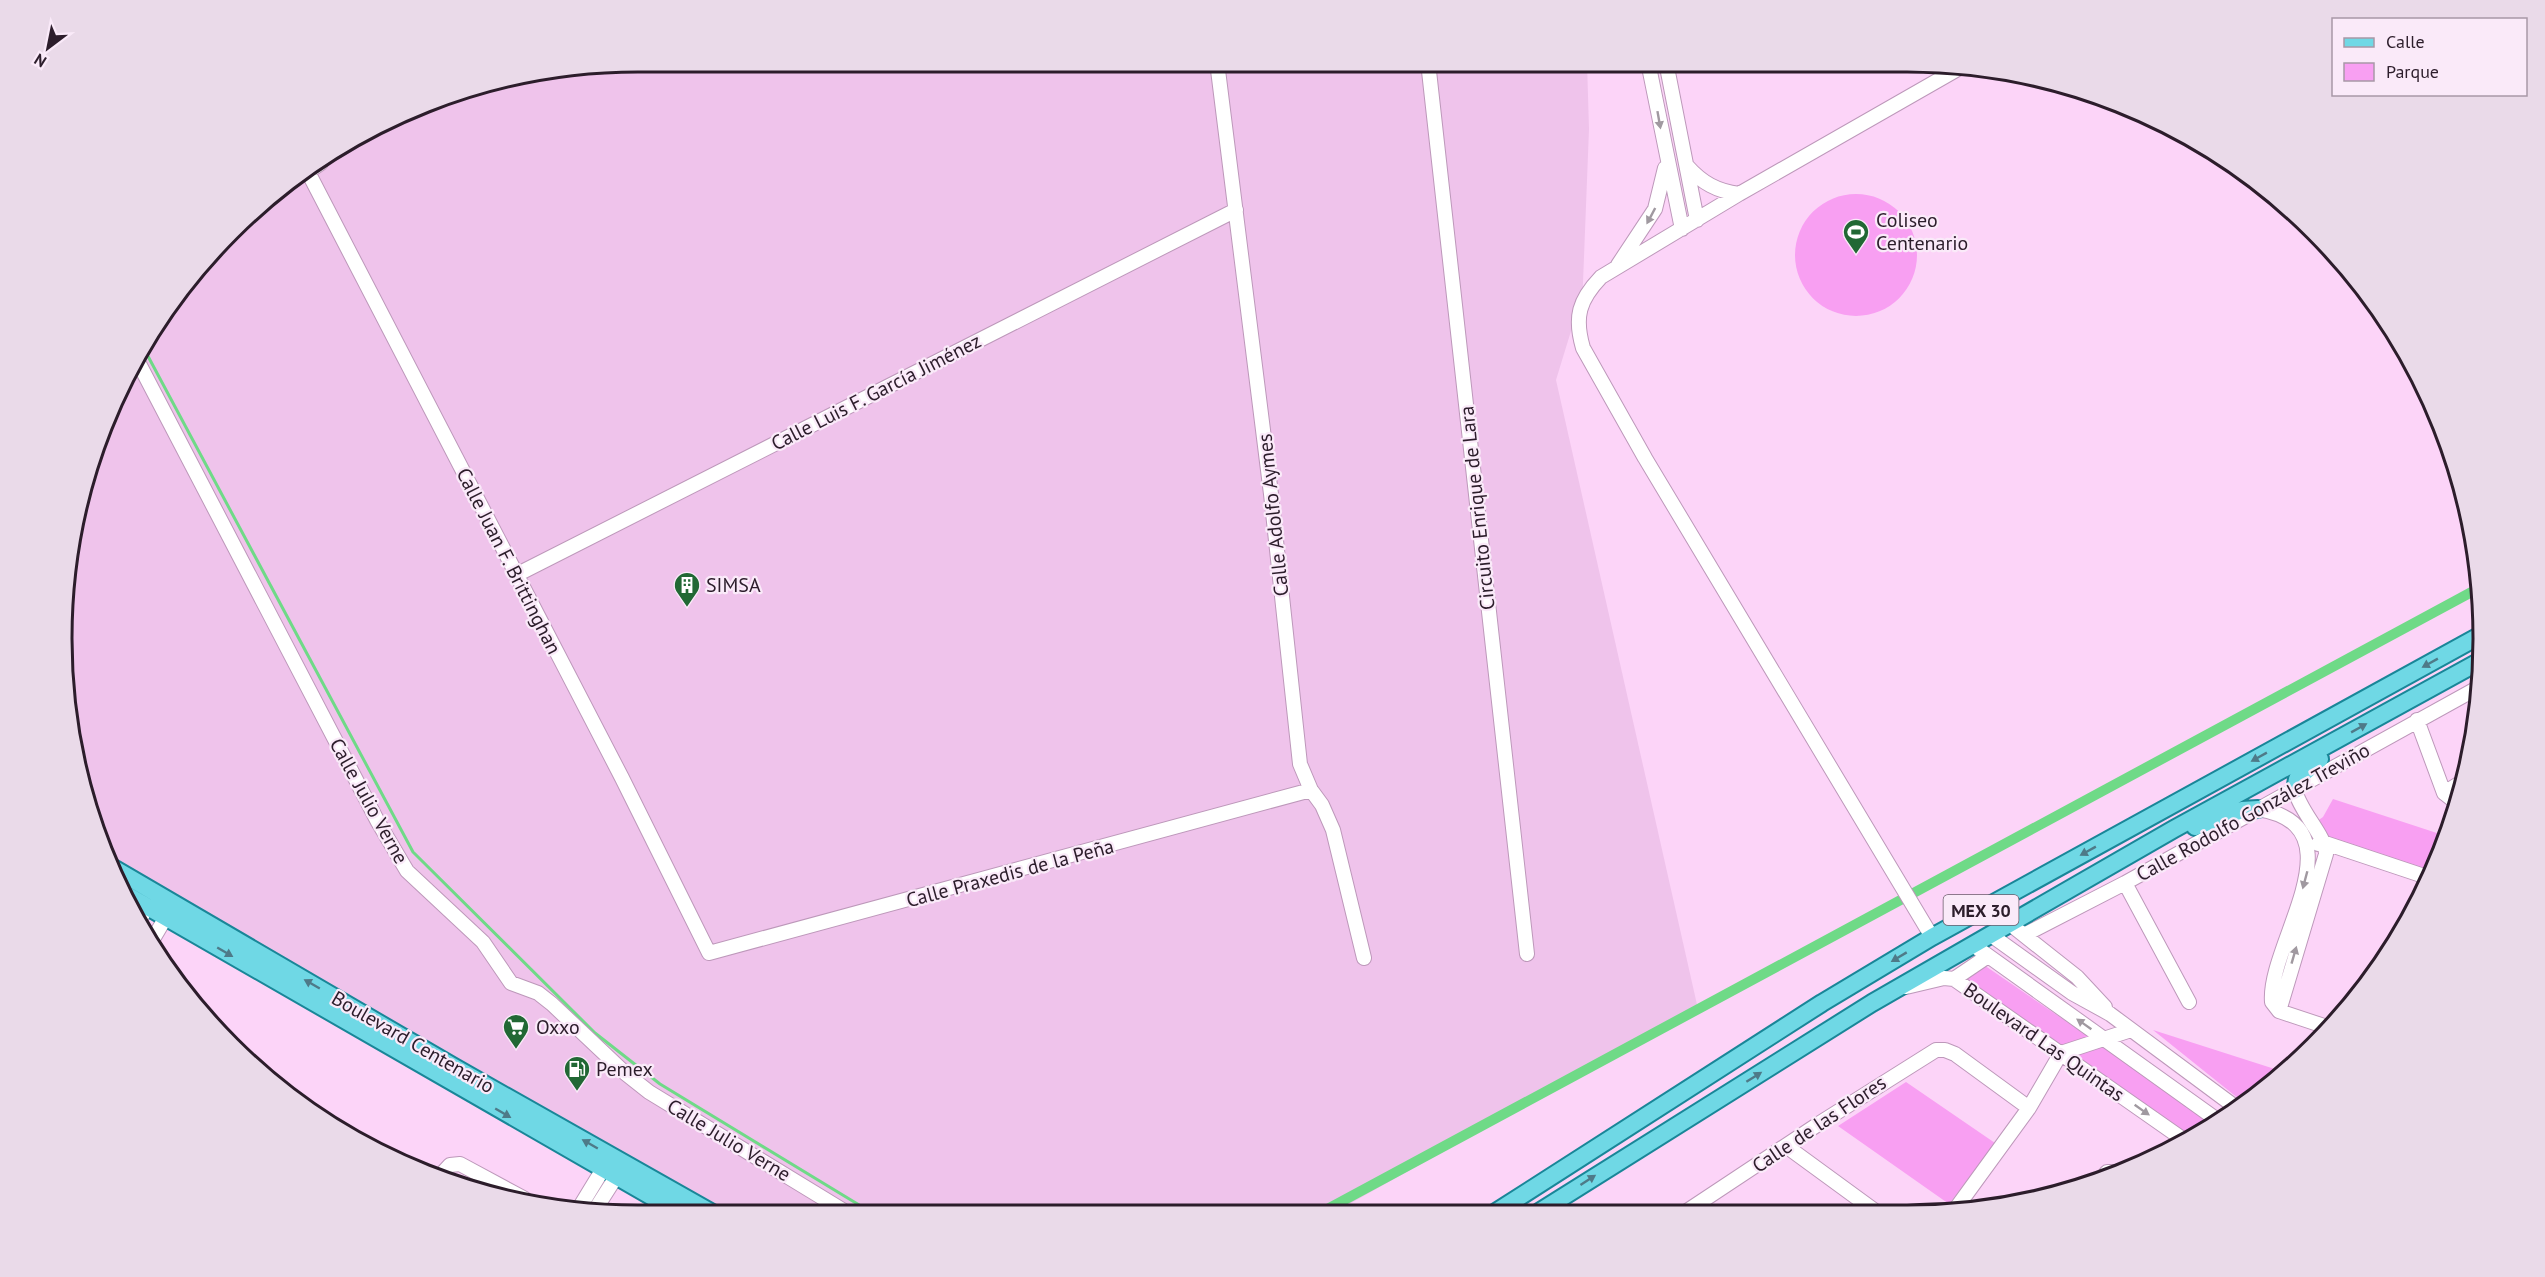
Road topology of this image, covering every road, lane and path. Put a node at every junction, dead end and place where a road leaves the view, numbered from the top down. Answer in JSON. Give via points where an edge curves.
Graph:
{"nodes":[{"id":1,"x":1218,"y":72,"type":"edge"},
{"id":2,"x":1429,"y":72,"type":"edge"},
{"id":3,"x":1650,"y":72,"type":"edge"},
{"id":4,"x":1668,"y":72,"type":"edge"},
{"id":5,"x":1950,"y":74,"type":"edge"},
{"id":6,"x":1666,"y":160,"type":"junction"},
{"id":7,"x":1686,"y":165,"type":"junction"},
{"id":8,"x":310,"y":177,"type":"edge"},
{"id":9,"x":1739,"y":194,"type":"junction"},
{"id":10,"x":1236,"y":210,"type":"junction"},
{"id":11,"x":1697,"y":220,"type":"junction"},
{"id":12,"x":1682,"y":229,"type":"junction"},
{"id":13,"x":1616,"y":268,"type":"junction"},
{"id":14,"x":141,"y":368,"type":"edge"},
{"id":15,"x":516,"y":575,"type":"junction"},
{"id":16,"x":2473,"y":639,"type":"edge"},
{"id":17,"x":2472,"y":665,"type":"edge"},
{"id":18,"x":2470,"y":692,"type":"edge"},
{"id":19,"x":2417,"y":720,"type":"junction"},
{"id":20,"x":2333,"y":742,"type":"junction"},
{"id":21,"x":2453,"y":787,"type":"edge"},
{"id":22,"x":1311,"y":790,"type":"junction"},
{"id":23,"x":2295,"y":790,"type":"junction"},
{"id":24,"x":2444,"y":793,"type":"junction"},
{"id":25,"x":2450,"y":798,"type":"edge"},
{"id":26,"x":2259,"y":809,"type":"junction"},
{"id":27,"x":2174,"y":829,"type":"junction"},
{"id":28,"x":2325,"y":843,"type":"junction"},
{"id":29,"x":2308,"y":845,"type":"junction"},
{"id":30,"x":123,"y":874,"type":"edge"},
{"id":31,"x":2421,"y":875,"type":"edge"},
{"id":32,"x":2126,"y":883,"type":"junction"},
{"id":33,"x":143,"y":913,"type":"edge"},
{"id":34,"x":166,"y":917,"type":"junction"},
{"id":35,"x":2010,"y":924,"type":"junction"},
{"id":36,"x":225,"y":932,"type":"junction"},
{"id":37,"x":156,"y":934,"type":"edge"},
{"id":38,"x":1991,"y":935,"type":"junction"},
{"id":39,"x":2025,"y":935,"type":"junction"},
{"id":40,"x":1932,"y":937,"type":"junction"},
{"id":41,"x":1973,"y":945,"type":"junction"},
{"id":42,"x":2042,"y":950,"type":"junction"},
{"id":43,"x":709,"y":954,"type":"joint"},
{"id":44,"x":1527,"y":954,"type":"dead end"},
{"id":45,"x":1988,"y":956,"type":"junction"},
{"id":46,"x":1364,"y":958,"type":"dead end"},
{"id":47,"x":264,"y":965,"type":"junction"},
{"id":48,"x":2032,"y":965,"type":"junction"},
{"id":49,"x":2064,"y":966,"type":"junction"},
{"id":50,"x":1954,"y":979,"type":"junction"},
{"id":51,"x":2054,"y":981,"type":"junction"},
{"id":52,"x":1895,"y":990,"type":"junction"},
{"id":53,"x":2189,"y":1002,"type":"dead end"},
{"id":54,"x":2279,"y":1011,"type":"junction"},
{"id":55,"x":2110,"y":1014,"type":"junction"},
{"id":56,"x":2320,"y":1025,"type":"edge"},
{"id":57,"x":2131,"y":1030,"type":"junction"},
{"id":58,"x":2105,"y":1039,"type":"junction"},
{"id":59,"x":2061,"y":1053,"type":"junction"},
{"id":60,"x":2231,"y":1103,"type":"edge"},
{"id":61,"x":2029,"y":1108,"type":"junction"},
{"id":62,"x":2209,"y":1117,"type":"edge"},
{"id":63,"x":2178,"y":1136,"type":"edge"},
{"id":64,"x":1786,"y":1146,"type":"junction"},
{"id":65,"x":445,"y":1171,"type":"edge"},
{"id":66,"x":609,"y":1173,"type":"junction"},
{"id":67,"x":507,"y":1189,"type":"edge"},
{"id":68,"x":1567,"y":1195,"type":"junction"},
{"id":69,"x":585,"y":1202,"type":"edge"},
{"id":70,"x":1960,"y":1202,"type":"edge"},
{"id":71,"x":597,"y":1204,"type":"edge"},
{"id":72,"x":683,"y":1205,"type":"edge"},
{"id":73,"x":683,"y":1205,"type":"edge"},
{"id":74,"x":834,"y":1205,"type":"edge"},
{"id":75,"x":1507,"y":1205,"type":"edge"},
{"id":76,"x":1551,"y":1205,"type":"edge"},
{"id":77,"x":1554,"y":1205,"type":"edge"},
{"id":78,"x":1704,"y":1205,"type":"edge"},
{"id":79,"x":1867,"y":1205,"type":"edge"}],
"edges":[{"from":1,"to":10,"type":"street","name":"Calle Adolfo Aymes"},
{"from":2,"to":44,"type":"street","name":"Circuito Enrique de Lara"},
{"from":3,"to":6,"type":"street","one_way":true},
{"from":4,"to":7,"type":"street"},
{"from":5,"to":9,"type":"street"},
{"from":6,"to":12,"type":"street"},
{"from":6,"to":13,"type":"street","one_way":true,"via":[[1655,209]]},
{"from":7,"to":9,"type":"street","via":[[1715,188]]},
{"from":7,"to":11,"type":"street"},
{"from":8,"to":15,"type":"street","name":"Calle Juan F. Brittinghan"},
{"from":9,"to":11,"type":"street"},
{"from":10,"to":15,"type":"street","name":"Calle Luis F. García Jiménez"},
{"from":10,"to":22,"type":"street","name":"Calle Adolfo Aymes","via":[[1300,764]]},
{"from":11,"to":12,"type":"street"},
{"from":12,"to":13,"type":"street"},
{"from":13,"to":40,"type":"street","via":[[1587,291],[1578,329],[1583,348]]},
{"from":14,"to":74,"type":"street","name":"Calle Julio Verne","via":[[378,822],[408,871],[483,942],[512,983],[538,993],[552,1004],[649,1092]]},
{"from":15,"to":43,"type":"street","name":"Calle Juan F. Brittinghan"},
{"from":16,"to":40,"type":"main road","number":"MEX 30","one_way":true},
{"from":20,"to":17,"type":"main road","number":"MEX 30","one_way":true},
{"from":18,"to":19,"type":"street","name":"Calle Rodolfo González Treviño"},
{"from":19,"to":23,"type":"street","name":"Calle Rodolfo González Treviño"},
{"from":19,"to":24,"type":"street"},
{"from":20,"to":23,"type":"main road","via":[[2297,779]]},
{"from":20,"to":27,"type":"main road","number":"MEX 30"},
{"from":21,"to":24,"type":"street"},
{"from":22,"to":43,"type":"street","name":"Calle Praxedis de la Peña"},
{"from":22,"to":46,"type":"street","name":"Calle Adolfo Aymes","via":[[1333,830]]},
{"from":23,"to":26,"type":"street","name":"Calle Rodolfo González Treviño"},
{"from":23,"to":28,"type":"street"},
{"from":24,"to":25,"type":"street"},
{"from":26,"to":27,"type":"main road","via":[[2242,810],[2191,829]]},
{"from":26,"to":29,"type":"street","via":[[2283,815]]},
{"from":26,"to":32,"type":"street","name":"Calle Rodolfo González Treviño"},
{"from":27,"to":35,"type":"main road","number":"MEX 30"},
{"from":28,"to":29,"type":"street"},
{"from":28,"to":31,"type":"street"},
{"from":54,"to":28,"type":"street","one_way":true,"via":[[2324,865]]},
{"from":29,"to":54,"type":"street","one_way":true,"via":[[2308,870],[2273,978],[2272,1002]]},
{"from":30,"to":36,"type":"main road","name":"Boulevard Centenario"},
{"from":32,"to":39,"type":"street","name":"Calle Rodolfo González Treviño"},
{"from":32,"to":53,"type":"street"},
{"from":33,"to":34,"type":"main road","name":"Boulevard Centenario"},
{"from":33,"to":36,"type":"main road","via":[[160,905],[212,933]]},
{"from":34,"to":37,"type":"street"},
{"from":34,"to":47,"type":"main road","name":"Boulevard Centenario","one_way":true},
{"from":35,"to":38,"type":"main road","number":"MEX 30"},
{"from":35,"to":39,"type":"street"},
{"from":36,"to":47,"type":"main road","name":"Boulevard Centenario"},
{"from":38,"to":41,"type":"main road","number":"MEX 30"},
{"from":38,"to":48,"type":"street"},
{"from":39,"to":42,"type":"street"},
{"from":40,"to":75,"type":"main road","number":"MEX 30","one_way":true},
{"from":41,"to":45,"type":"street","name":"Boulevard Las Quintas"},
{"from":41,"to":52,"type":"main road","number":"MEX 30"},
{"from":42,"to":48,"type":"street"},
{"from":42,"to":49,"type":"street"},
{"from":45,"to":50,"type":"street"},
{"from":58,"to":45,"type":"street","name":"Boulevard Las Quintas","one_way":true},
{"from":47,"to":66,"type":"main road","name":"Boulevard Centenario","one_way":true},
{"from":72,"to":47,"type":"main road","name":"Boulevard Centenario","one_way":true},
{"from":48,"to":51,"type":"street"},
{"from":49,"to":51,"type":"street"},
{"from":49,"to":55,"type":"street"},
{"from":50,"to":52,"type":"street","name":"Boulevard Las Quintas"},
{"from":50,"to":59,"type":"street","name":"Boulevard Las Quintas"},
{"from":51,"to":55,"type":"street"},
{"from":68,"to":52,"type":"main road","number":"MEX 30","one_way":true},
{"from":54,"to":56,"type":"street"},
{"from":55,"to":57,"type":"street"},
{"from":57,"to":58,"type":"street"},
{"from":57,"to":60,"type":"street"},
{"from":58,"to":59,"type":"street"},
{"from":58,"to":62,"type":"street","name":"Boulevard Las Quintas"},
{"from":59,"to":61,"type":"street"},
{"from":59,"to":63,"type":"street","name":"Boulevard Las Quintas","one_way":true},
{"from":61,"to":64,"type":"street","name":"Calle de las Flores","via":[[1945,1050],[1924,1055]]},
{"from":61,"to":70,"type":"street"},
{"from":64,"to":78,"type":"street","name":"Calle de las Flores"},
{"from":64,"to":79,"type":"street"},
{"from":65,"to":67,"type":"street","via":[[450,1165],[460,1164]]},
{"from":66,"to":69,"type":"street"},
{"from":66,"to":71,"type":"street"},
{"from":66,"to":73,"type":"main road","name":"Boulevard Centenario","via":[[616,1167]]},
{"from":68,"to":76,"type":"main road","number":"MEX 30"},
{"from":68,"to":77,"type":"main road"}]}
